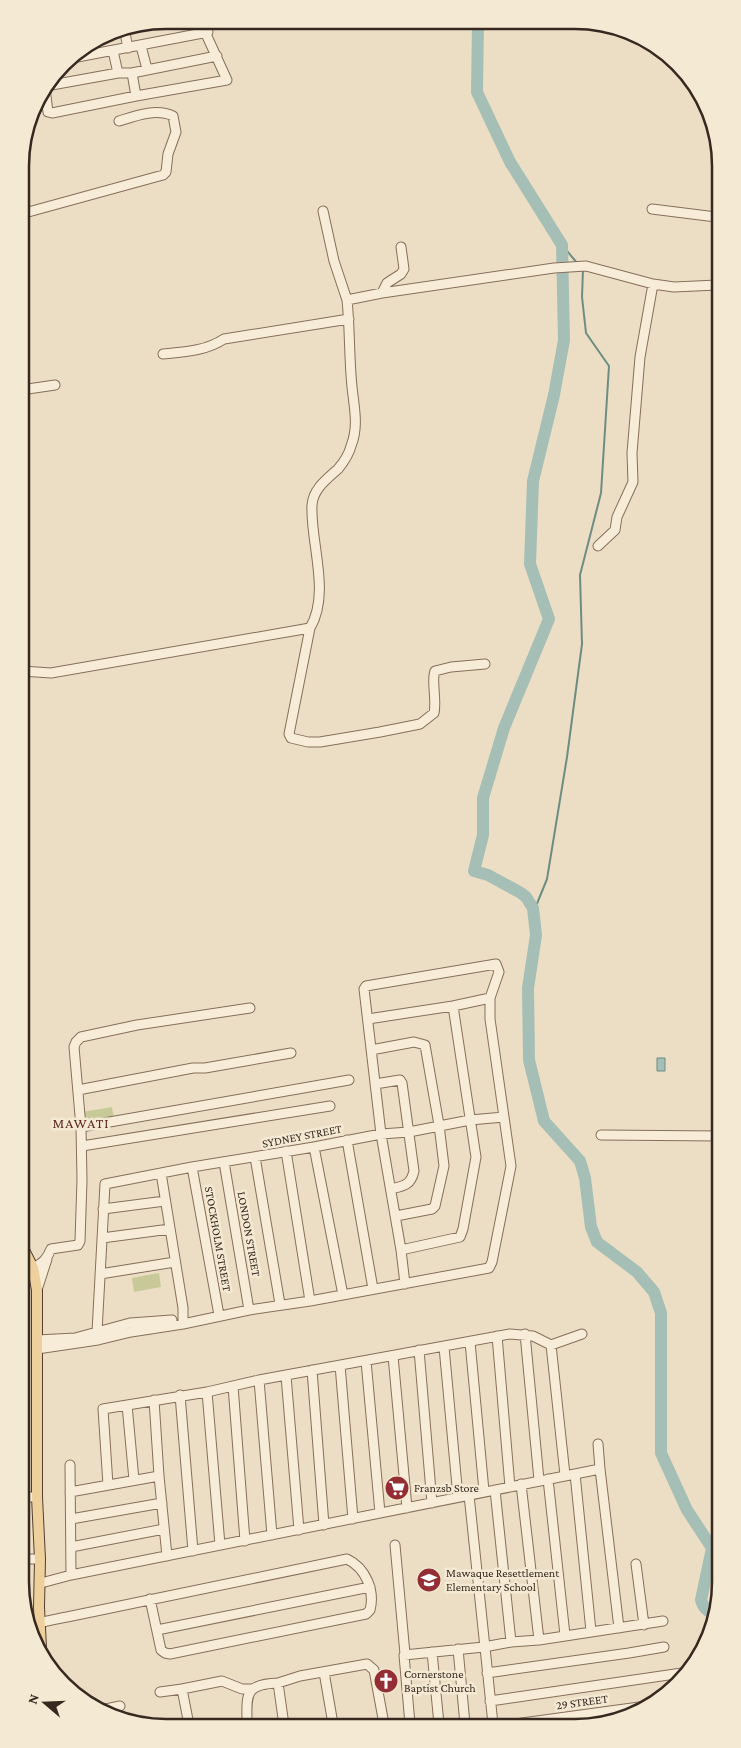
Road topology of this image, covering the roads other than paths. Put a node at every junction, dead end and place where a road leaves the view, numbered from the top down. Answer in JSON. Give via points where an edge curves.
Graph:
{"nodes":[{"id":1,"x":125,"y":35,"type":"edge"},
{"id":2,"x":141,"y":46,"type":"junction"},
{"id":3,"x":128,"y":48,"type":"junction"},
{"id":4,"x":113,"y":51,"type":"junction"},
{"id":5,"x":85,"y":56,"type":"edge"},
{"id":6,"x":217,"y":56,"type":"junction"},
{"id":7,"x":147,"y":69,"type":"junction"},
{"id":8,"x":118,"y":73,"type":"junction"},
{"id":9,"x":132,"y":73,"type":"junction"},
{"id":10,"x":55,"y":85,"type":"edge"},
{"id":11,"x":136,"y":96,"type":"junction"},
{"id":12,"x":47,"y":98,"type":"edge"},
{"id":13,"x":119,"y":121,"type":"dead end"},
{"id":14,"x":652,"y":209,"type":"dead end"},
{"id":15,"x":323,"y":211,"type":"dead end"},
{"id":16,"x":29,"y":212,"type":"edge"},
{"id":17,"x":712,"y":216,"type":"edge"},
{"id":18,"x":401,"y":247,"type":"dead end"},
{"id":19,"x":654,"y":284,"type":"junction"},
{"id":20,"x":712,"y":285,"type":"edge"},
{"id":21,"x":382,"y":292,"type":"junction"},
{"id":22,"x":347,"y":300,"type":"junction"},
{"id":23,"x":349,"y":319,"type":"junction"},
{"id":24,"x":163,"y":354,"type":"dead end"},
{"id":25,"x":55,"y":385,"type":"dead end"},
{"id":26,"x":29,"y":389,"type":"edge"},
{"id":27,"x":598,"y":546,"type":"dead end"},
{"id":28,"x":310,"y":628,"type":"junction"},
{"id":29,"x":485,"y":664,"type":"dead end"},
{"id":30,"x":29,"y":671,"type":"edge"},
{"id":31,"x":490,"y":998,"type":"junction"},
{"id":32,"x":452,"y":1006,"type":"junction"},
{"id":33,"x":250,"y":1008,"type":"dead end"},
{"id":34,"x":368,"y":1019,"type":"junction"},
{"id":35,"x":371,"y":1050,"type":"junction"},
{"id":36,"x":291,"y":1053,"type":"dead end"},
{"id":37,"x":349,"y":1080,"type":"dead end"},
{"id":38,"x":375,"y":1084,"type":"junction"},
{"id":39,"x":78,"y":1090,"type":"junction"},
{"id":40,"x":330,"y":1106,"type":"dead end"},
{"id":41,"x":504,"y":1117,"type":"junction"},
{"id":42,"x":470,"y":1120,"type":"junction"},
{"id":43,"x":438,"y":1125,"type":"junction"},
{"id":44,"x":81,"y":1127,"type":"junction"},
{"id":45,"x":409,"y":1132,"type":"junction"},
{"id":46,"x":381,"y":1134,"type":"junction"},
{"id":47,"x":601,"y":1134,"type":"dead end"},
{"id":48,"x":712,"y":1136,"type":"edge"},
{"id":49,"x":346,"y":1140,"type":"junction"},
{"id":50,"x":82,"y":1146,"type":"junction"},
{"id":51,"x":314,"y":1147,"type":"junction"},
{"id":52,"x":286,"y":1152,"type":"junction"},
{"id":53,"x":255,"y":1157,"type":"junction"},
{"id":54,"x":224,"y":1162,"type":"junction"},
{"id":55,"x":192,"y":1167,"type":"junction"},
{"id":56,"x":161,"y":1173,"type":"junction"},
{"id":57,"x":391,"y":1189,"type":"junction"},
{"id":58,"x":165,"y":1201,"type":"junction"},
{"id":59,"x":103,"y":1209,"type":"junction"},
{"id":60,"x":396,"y":1216,"type":"junction"},
{"id":61,"x":170,"y":1228,"type":"junction"},
{"id":62,"x":102,"y":1238,"type":"junction"},
{"id":63,"x":401,"y":1250,"type":"junction"},
{"id":64,"x":48,"y":1258,"type":"junction"},
{"id":65,"x":29,"y":1260,"type":"edge"},
{"id":66,"x":175,"y":1262,"type":"junction"},
{"id":67,"x":34,"y":1268,"type":"junction"},
{"id":68,"x":100,"y":1274,"type":"junction"},
{"id":69,"x":405,"y":1284,"type":"junction"},
{"id":70,"x":37,"y":1290,"type":"junction"},
{"id":71,"x":373,"y":1290,"type":"junction"},
{"id":72,"x":342,"y":1296,"type":"junction"},
{"id":73,"x":310,"y":1301,"type":"junction"},
{"id":74,"x":280,"y":1304,"type":"junction"},
{"id":75,"x":249,"y":1310,"type":"junction"},
{"id":76,"x":219,"y":1316,"type":"junction"},
{"id":77,"x":185,"y":1321,"type":"junction"},
{"id":78,"x":525,"y":1334,"type":"junction"},
{"id":79,"x":582,"y":1334,"type":"dead end"},
{"id":80,"x":97,"y":1336,"type":"junction"},
{"id":81,"x":497,"y":1336,"type":"junction"},
{"id":82,"x":470,"y":1342,"type":"junction"},
{"id":83,"x":37,"y":1345,"type":"junction"},
{"id":84,"x":551,"y":1345,"type":"junction"},
{"id":85,"x":444,"y":1347,"type":"junction"},
{"id":86,"x":419,"y":1350,"type":"junction"},
{"id":87,"x":392,"y":1356,"type":"junction"},
{"id":88,"x":366,"y":1361,"type":"junction"},
{"id":89,"x":340,"y":1365,"type":"junction"},
{"id":90,"x":312,"y":1370,"type":"junction"},
{"id":91,"x":286,"y":1376,"type":"junction"},
{"id":92,"x":260,"y":1380,"type":"junction"},
{"id":93,"x":233,"y":1386,"type":"junction"},
{"id":94,"x":206,"y":1392,"type":"junction"},
{"id":95,"x":180,"y":1396,"type":"junction"},
{"id":96,"x":154,"y":1400,"type":"junction"},
{"id":97,"x":127,"y":1405,"type":"junction"},
{"id":98,"x":598,"y":1444,"type":"dead end"},
{"id":99,"x":70,"y":1464,"type":"dead end"},
{"id":100,"x":600,"y":1469,"type":"junction"},
{"id":101,"x":575,"y":1474,"type":"junction"},
{"id":102,"x":565,"y":1475,"type":"junction"},
{"id":103,"x":159,"y":1476,"type":"junction"},
{"id":104,"x":548,"y":1479,"type":"junction"},
{"id":105,"x":134,"y":1480,"type":"junction"},
{"id":106,"x":539,"y":1480,"type":"junction"},
{"id":107,"x":521,"y":1484,"type":"junction"},
{"id":108,"x":108,"y":1485,"type":"junction"},
{"id":109,"x":510,"y":1487,"type":"junction"},
{"id":110,"x":495,"y":1490,"type":"junction"},
{"id":111,"x":70,"y":1492,"type":"junction"},
{"id":112,"x":484,"y":1492,"type":"junction"},
{"id":113,"x":469,"y":1495,"type":"junction"},
{"id":114,"x":37,"y":1497,"type":"junction"},
{"id":115,"x":29,"y":1498,"type":"edge"},
{"id":116,"x":458,"y":1498,"type":"junction"},
{"id":117,"x":162,"y":1503,"type":"junction"},
{"id":118,"x":432,"y":1503,"type":"junction"},
{"id":119,"x":407,"y":1508,"type":"junction"},
{"id":120,"x":380,"y":1513,"type":"junction"},
{"id":121,"x":71,"y":1519,"type":"junction"},
{"id":122,"x":353,"y":1519,"type":"junction"},
{"id":123,"x":324,"y":1525,"type":"junction"},
{"id":124,"x":164,"y":1529,"type":"junction"},
{"id":125,"x":299,"y":1530,"type":"junction"},
{"id":126,"x":272,"y":1535,"type":"junction"},
{"id":127,"x":245,"y":1541,"type":"junction"},
{"id":128,"x":220,"y":1545,"type":"junction"},
{"id":129,"x":394,"y":1545,"type":"dead end"},
{"id":130,"x":72,"y":1547,"type":"junction"},
{"id":131,"x":193,"y":1551,"type":"junction"},
{"id":132,"x":167,"y":1556,"type":"junction"},
{"id":133,"x":29,"y":1559,"type":"edge"},
{"id":134,"x":40,"y":1559,"type":"junction"},
{"id":135,"x":636,"y":1564,"type":"dead end"},
{"id":136,"x":71,"y":1575,"type":"junction"},
{"id":137,"x":41,"y":1583,"type":"junction"},
{"id":138,"x":370,"y":1587,"type":"junction"},
{"id":139,"x":150,"y":1599,"type":"junction"},
{"id":140,"x":663,"y":1621,"type":"dead end"},
{"id":141,"x":35,"y":1624,"type":"edge"},
{"id":142,"x":40,"y":1624,"type":"junction"},
{"id":143,"x":644,"y":1625,"type":"junction"},
{"id":144,"x":618,"y":1628,"type":"junction"},
{"id":145,"x":157,"y":1630,"type":"junction"},
{"id":146,"x":591,"y":1631,"type":"junction"},
{"id":147,"x":564,"y":1635,"type":"junction"},
{"id":148,"x":41,"y":1638,"type":"edge"},
{"id":149,"x":539,"y":1640,"type":"junction"},
{"id":150,"x":511,"y":1642,"type":"junction"},
{"id":151,"x":484,"y":1647,"type":"junction"},
{"id":152,"x":664,"y":1647,"type":"dead end"},
{"id":153,"x":458,"y":1649,"type":"junction"},
{"id":154,"x":432,"y":1652,"type":"junction"},
{"id":155,"x":404,"y":1656,"type":"junction"},
{"id":156,"x":324,"y":1672,"type":"junction"},
{"id":157,"x":487,"y":1673,"type":"junction"},
{"id":158,"x":677,"y":1674,"type":"edge"},
{"id":159,"x":278,"y":1683,"type":"junction"},
{"id":160,"x":182,"y":1689,"type":"junction"},
{"id":161,"x":252,"y":1690,"type":"junction"},
{"id":162,"x":160,"y":1692,"type":"dead end"},
{"id":163,"x":490,"y":1701,"type":"junction"},
{"id":164,"x":120,"y":1706,"type":"dead end"},
{"id":165,"x":112,"y":1708,"type":"edge"},
{"id":166,"x":629,"y":1708,"type":"edge"},
{"id":167,"x":188,"y":1719,"type":"edge"},
{"id":168,"x":247,"y":1719,"type":"edge"},
{"id":169,"x":283,"y":1719,"type":"edge"},
{"id":170,"x":332,"y":1719,"type":"edge"},
{"id":171,"x":383,"y":1719,"type":"edge"},
{"id":172,"x":410,"y":1719,"type":"edge"},
{"id":173,"x":438,"y":1719,"type":"edge"},
{"id":174,"x":465,"y":1719,"type":"edge"},
{"id":175,"x":492,"y":1719,"type":"edge"},
{"id":176,"x":552,"y":1719,"type":"edge"}],
"edges":[{"from":1,"to":3,"type":"street"},
{"from":2,"to":3,"type":"street"},
{"from":2,"to":6,"type":"street","via":[[207,33]]},
{"from":2,"to":7,"type":"street"},
{"from":3,"to":4,"type":"street"},
{"from":4,"to":5,"type":"street"},
{"from":4,"to":8,"type":"street"},
{"from":6,"to":7,"type":"street"},
{"from":6,"to":11,"type":"street","via":[[227,80]]},
{"from":7,"to":9,"type":"street"},
{"from":8,"to":9,"type":"street"},
{"from":8,"to":10,"type":"street"},
{"from":9,"to":11,"type":"street"},
{"from":11,"to":12,"type":"street","via":[[52,113],[48,112]]},
{"from":13,"to":16,"type":"street","via":[[148,113],[173,116],[176,132],[166,172]]},
{"from":14,"to":17,"type":"street"},
{"from":15,"to":22,"type":"street"},
{"from":18,"to":21,"type":"street","via":[[404,269],[387,283]]},
{"from":19,"to":20,"type":"street"},
{"from":19,"to":21,"type":"street","via":[[586,266]]},
{"from":19,"to":27,"type":"street","via":[[640,357],[632,454],[633,482],[617,517],[616,530]]},
{"from":21,"to":22,"type":"street"},
{"from":22,"to":23,"type":"street"},
{"from":23,"to":24,"type":"street","via":[[224,339],[215,345],[191,351]]},
{"from":23,"to":28,"type":"street","via":[[357,423],[346,456],[319,486],[312,502],[318,599],[316,616]]},
{"from":25,"to":26,"type":"street"},
{"from":28,"to":29,"type":"street","via":[[289,734],[296,740],[320,742],[420,724],[434,712],[435,671]]},
{"from":28,"to":30,"type":"street","via":[[52,673]]},
{"from":31,"to":32,"type":"street"},
{"from":31,"to":34,"type":"street","via":[[499,972],[496,964],[366,986]]},
{"from":31,"to":41,"type":"street"},
{"from":32,"to":34,"type":"street"},
{"from":32,"to":42,"type":"street"},
{"from":33,"to":39,"type":"street","via":[[81,1037],[74,1047]]},
{"from":34,"to":35,"type":"street"},
{"from":35,"to":38,"type":"street"},
{"from":35,"to":43,"type":"street","via":[[414,1042],[425,1045]]},
{"from":36,"to":39,"type":"street"},
{"from":37,"to":44,"type":"street"},
{"from":38,"to":45,"type":"street","via":[[402,1081]]},
{"from":38,"to":46,"type":"street"},
{"from":39,"to":44,"type":"street"},
{"from":40,"to":50,"type":"street"},
{"from":41,"to":42,"type":"street","name":"SYDNEY STREET"},
{"from":41,"to":69,"type":"street","via":[[511,1170],[491,1266]]},
{"from":42,"to":43,"type":"street","name":"SYDNEY STREET"},
{"from":42,"to":63,"type":"street","via":[[476,1157],[460,1237]]},
{"from":43,"to":45,"type":"street","name":"SYDNEY STREET"},
{"from":43,"to":60,"type":"street","via":[[444,1166],[435,1206]]},
{"from":44,"to":50,"type":"street"},
{"from":45,"to":46,"type":"street","name":"SYDNEY STREET"},
{"from":45,"to":57,"type":"street","via":[[412,1178],[406,1185]]},
{"from":46,"to":49,"type":"street","name":"SYDNEY STREET"},
{"from":46,"to":57,"type":"street"},
{"from":47,"to":48,"type":"street"},
{"from":49,"to":51,"type":"street","name":"SYDNEY STREET"},
{"from":49,"to":71,"type":"street"},
{"from":50,"to":64,"type":"street","via":[[80,1241],[78,1246],[52,1249]]},
{"from":51,"to":52,"type":"street","name":"SYDNEY STREET"},
{"from":51,"to":72,"type":"street"},
{"from":52,"to":53,"type":"street","name":"SYDNEY STREET"},
{"from":52,"to":73,"type":"street"},
{"from":53,"to":54,"type":"street","name":"SYDNEY STREET"},
{"from":53,"to":74,"type":"street"},
{"from":54,"to":55,"type":"street","name":"SYDNEY STREET"},
{"from":54,"to":75,"type":"street","name":"LONDON STREET"},
{"from":55,"to":56,"type":"street","name":"SYDNEY STREET"},
{"from":55,"to":76,"type":"street","name":"STOCKHOLM STREET"},
{"from":56,"to":58,"type":"street"},
{"from":56,"to":59,"type":"street","name":"SYDNEY STREET","via":[[105,1184]]},
{"from":57,"to":60,"type":"street"},
{"from":58,"to":59,"type":"street"},
{"from":58,"to":61,"type":"street"},
{"from":59,"to":62,"type":"street"},
{"from":60,"to":63,"type":"street"},
{"from":61,"to":62,"type":"street"},
{"from":61,"to":66,"type":"street"},
{"from":62,"to":68,"type":"street"},
{"from":63,"to":69,"type":"street"},
{"from":64,"to":67,"type":"street"},
{"from":64,"to":70,"type":"street"},
{"from":65,"to":67,"type":"main road"},
{"from":66,"to":68,"type":"street"},
{"from":66,"to":77,"type":"street"},
{"from":67,"to":70,"type":"main road"},
{"from":68,"to":80,"type":"street"},
{"from":69,"to":71,"type":"street"},
{"from":70,"to":83,"type":"main road"},
{"from":71,"to":72,"type":"street"},
{"from":72,"to":73,"type":"street"},
{"from":73,"to":74,"type":"street"},
{"from":74,"to":75,"type":"street"},
{"from":75,"to":76,"type":"street"},
{"from":76,"to":77,"type":"street"},
{"from":77,"to":80,"type":"street"},
{"from":78,"to":81,"type":"street"},
{"from":78,"to":84,"type":"street"},
{"from":78,"to":106,"type":"street"},
{"from":79,"to":84,"type":"street"},
{"from":80,"to":83,"type":"street"},
{"from":81,"to":82,"type":"street"},
{"from":81,"to":109,"type":"street"},
{"from":82,"to":85,"type":"street"},
{"from":82,"to":112,"type":"street"},
{"from":83,"to":114,"type":"main road"},
{"from":84,"to":102,"type":"street"},
{"from":85,"to":86,"type":"street"},
{"from":85,"to":116,"type":"street"},
{"from":86,"to":87,"type":"street"},
{"from":86,"to":118,"type":"street"},
{"from":87,"to":88,"type":"street"},
{"from":87,"to":119,"type":"street"},
{"from":88,"to":89,"type":"street"},
{"from":88,"to":120,"type":"street"},
{"from":89,"to":90,"type":"street"},
{"from":89,"to":122,"type":"street"},
{"from":90,"to":91,"type":"street"},
{"from":90,"to":123,"type":"street"},
{"from":91,"to":92,"type":"street"},
{"from":91,"to":125,"type":"street"},
{"from":92,"to":93,"type":"street"},
{"from":92,"to":126,"type":"street"},
{"from":93,"to":94,"type":"street"},
{"from":93,"to":127,"type":"street"},
{"from":94,"to":95,"type":"street"},
{"from":94,"to":128,"type":"street"},
{"from":95,"to":96,"type":"street"},
{"from":95,"to":131,"type":"street"},
{"from":96,"to":97,"type":"street"},
{"from":96,"to":103,"type":"street"},
{"from":97,"to":105,"type":"street"},
{"from":97,"to":108,"type":"street","via":[[103,1410]]},
{"from":98,"to":100,"type":"street"},
{"from":99,"to":111,"type":"street"},
{"from":100,"to":101,"type":"street"},
{"from":100,"to":144,"type":"street"},
{"from":101,"to":102,"type":"street"},
{"from":101,"to":146,"type":"street"},
{"from":102,"to":104,"type":"street"},
{"from":103,"to":105,"type":"street"},
{"from":103,"to":117,"type":"street"},
{"from":104,"to":106,"type":"street"},
{"from":104,"to":147,"type":"street"},
{"from":105,"to":108,"type":"street"},
{"from":106,"to":107,"type":"street"},
{"from":107,"to":109,"type":"street"},
{"from":107,"to":149,"type":"street"},
{"from":108,"to":111,"type":"street"},
{"from":109,"to":110,"type":"street"},
{"from":110,"to":112,"type":"street"},
{"from":110,"to":150,"type":"street"},
{"from":111,"to":121,"type":"street"},
{"from":112,"to":113,"type":"street"},
{"from":113,"to":116,"type":"street"},
{"from":113,"to":151,"type":"street"},
{"from":114,"to":115,"type":"street"},
{"from":114,"to":134,"type":"main road"},
{"from":116,"to":118,"type":"street"},
{"from":117,"to":121,"type":"street"},
{"from":117,"to":124,"type":"street"},
{"from":118,"to":119,"type":"street"},
{"from":119,"to":120,"type":"street"},
{"from":120,"to":122,"type":"street"},
{"from":121,"to":130,"type":"street"},
{"from":122,"to":123,"type":"street"},
{"from":123,"to":125,"type":"street"},
{"from":124,"to":130,"type":"street"},
{"from":124,"to":132,"type":"street"},
{"from":125,"to":126,"type":"street"},
{"from":126,"to":127,"type":"street"},
{"from":127,"to":128,"type":"street"},
{"from":128,"to":131,"type":"street"},
{"from":129,"to":155,"type":"street"},
{"from":130,"to":136,"type":"street"},
{"from":131,"to":132,"type":"street"},
{"from":132,"to":136,"type":"street"},
{"from":133,"to":134,"type":"street"},
{"from":134,"to":137,"type":"main road"},
{"from":135,"to":143,"type":"street"},
{"from":136,"to":137,"type":"street"},
{"from":137,"to":142,"type":"main road"},
{"from":138,"to":139,"type":"street","via":[[356,1564],[347,1559]]},
{"from":138,"to":145,"type":"street"},
{"from":138,"to":145,"type":"street","via":[[372,1604],[366,1614],[170,1654],[162,1650]]},
{"from":139,"to":142,"type":"street"},
{"from":139,"to":145,"type":"street"},
{"from":140,"to":143,"type":"street"},
{"from":141,"to":142,"type":"street"},
{"from":142,"to":148,"type":"main road"},
{"from":143,"to":144,"type":"street"},
{"from":144,"to":146,"type":"street"},
{"from":146,"to":147,"type":"street"},
{"from":147,"to":149,"type":"street"},
{"from":149,"to":150,"type":"street"},
{"from":150,"to":151,"type":"street"},
{"from":151,"to":153,"type":"street"},
{"from":151,"to":157,"type":"street"},
{"from":152,"to":157,"type":"street"},
{"from":153,"to":154,"type":"street"},
{"from":153,"to":174,"type":"street"},
{"from":154,"to":155,"type":"street"},
{"from":154,"to":173,"type":"street"},
{"from":155,"to":172,"type":"street"},
{"from":156,"to":159,"type":"street"},
{"from":156,"to":170,"type":"street"},
{"from":156,"to":171,"type":"street","via":[[366,1664],[370,1666],[374,1670]]},
{"from":157,"to":163,"type":"street"},
{"from":158,"to":163,"type":"street"},
{"from":159,"to":161,"type":"street","via":[[266,1683]]},
{"from":159,"to":169,"type":"street"},
{"from":160,"to":161,"type":"street","via":[[222,1681]]},
{"from":160,"to":162,"type":"street"},
{"from":160,"to":167,"type":"street"},
{"from":161,"to":168,"type":"street","via":[[246,1705]]},
{"from":163,"to":175,"type":"street"},
{"from":164,"to":165,"type":"street"},
{"from":166,"to":176,"type":"street","name":"29 STREET"}]}
